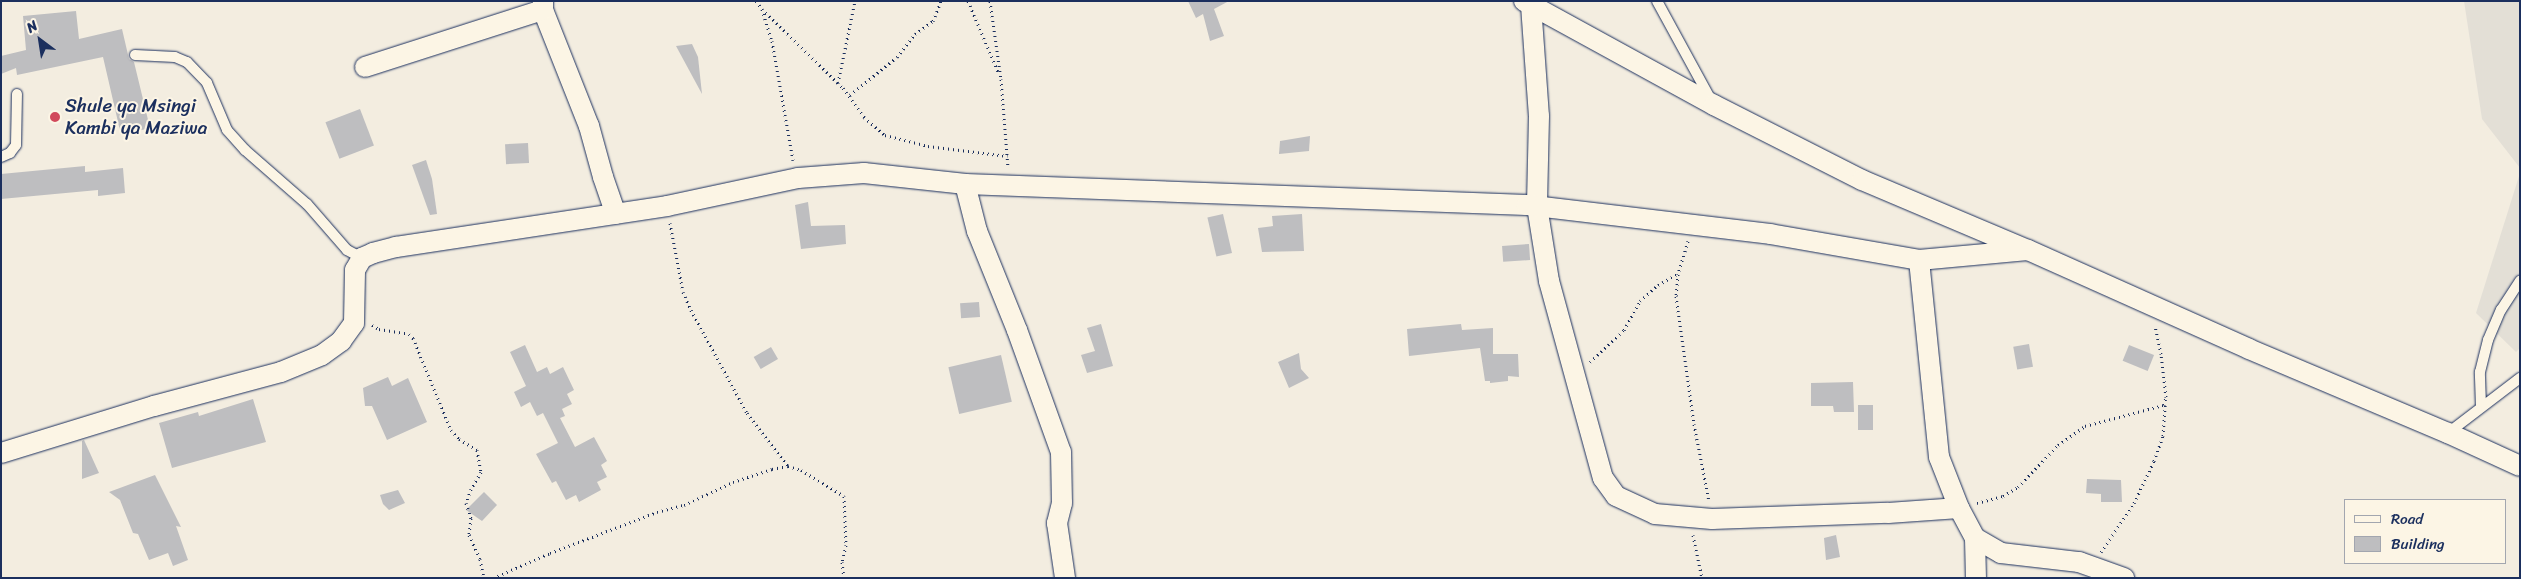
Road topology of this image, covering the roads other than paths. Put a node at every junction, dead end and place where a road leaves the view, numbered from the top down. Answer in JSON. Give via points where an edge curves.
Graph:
{"nodes":[{"id":1,"x":1657,"y":1,"type":"edge"},
{"id":2,"x":1528,"y":3,"type":"edge"},
{"id":3,"x":543,"y":6,"type":"edge"},
{"id":4,"x":135,"y":55,"type":"dead end"},
{"id":5,"x":365,"y":67,"type":"dead end"},
{"id":6,"x":17,"y":94,"type":"dead end"},
{"id":7,"x":1714,"y":105,"type":"junction"},
{"id":8,"x":1,"y":157,"type":"edge"},
{"id":9,"x":965,"y":184,"type":"junction"},
{"id":10,"x":1537,"y":206,"type":"junction"},
{"id":11,"x":616,"y":214,"type":"junction"},
{"id":12,"x":2028,"y":250,"type":"junction"},
{"id":13,"x":362,"y":258,"type":"junction"},
{"id":14,"x":1919,"y":260,"type":"junction"},
{"id":15,"x":2520,"y":281,"type":"edge"},
{"id":16,"x":2520,"y":378,"type":"edge"},
{"id":17,"x":2481,"y":406,"type":"junction"},
{"id":18,"x":2448,"y":433,"type":"junction"},
{"id":19,"x":1,"y":453,"type":"edge"},
{"id":20,"x":2520,"y":466,"type":"edge"},
{"id":21,"x":1959,"y":508,"type":"junction"},
{"id":22,"x":1976,"y":538,"type":"junction"},
{"id":23,"x":1065,"y":578,"type":"edge"},
{"id":24,"x":1976,"y":578,"type":"edge"},
{"id":25,"x":2124,"y":578,"type":"edge"}],
"edges":[{"from":1,"to":7,"type":"lane"},
{"from":2,"to":7,"type":"street"},
{"from":2,"to":10,"type":"street","via":[[1538,116]]},
{"from":3,"to":5,"type":"street"},
{"from":3,"to":11,"type":"street","via":[[589,126]]},
{"from":4,"to":13,"type":"lane","via":[[175,57],[187,62],[207,83],[227,130],[307,204],[347,250]]},
{"from":6,"to":8,"type":"lane","via":[[16,145],[10,154]]},
{"from":7,"to":12,"type":"street","via":[[1862,180]]},
{"from":9,"to":10,"type":"street"},
{"from":9,"to":11,"type":"street","via":[[864,173],[798,178]]},
{"from":9,"to":23,"type":"street","via":[[977,231],[1061,452],[1062,503],[1057,523]]},
{"from":10,"to":14,"type":"street","via":[[1770,234]]},
{"from":10,"to":21,"type":"street","via":[[1549,281],[1603,478],[1616,496],[1655,514],[1704,518]]},
{"from":11,"to":13,"type":"street","via":[[396,247]]},
{"from":12,"to":14,"type":"street"},
{"from":12,"to":18,"type":"street"},
{"from":13,"to":19,"type":"street","via":[[353,282],[354,323],[341,341],[322,355],[281,372],[154,406]]},
{"from":14,"to":21,"type":"street","via":[[1939,457]]},
{"from":15,"to":17,"type":"lane","via":[[2501,310],[2488,340],[2480,372]]},
{"from":16,"to":17,"type":"lane"},
{"from":17,"to":18,"type":"lane"},
{"from":18,"to":20,"type":"street"},
{"from":21,"to":22,"type":"street"},
{"from":22,"to":24,"type":"street"},
{"from":22,"to":25,"type":"street","via":[[2001,553],[2092,565]]}]}
